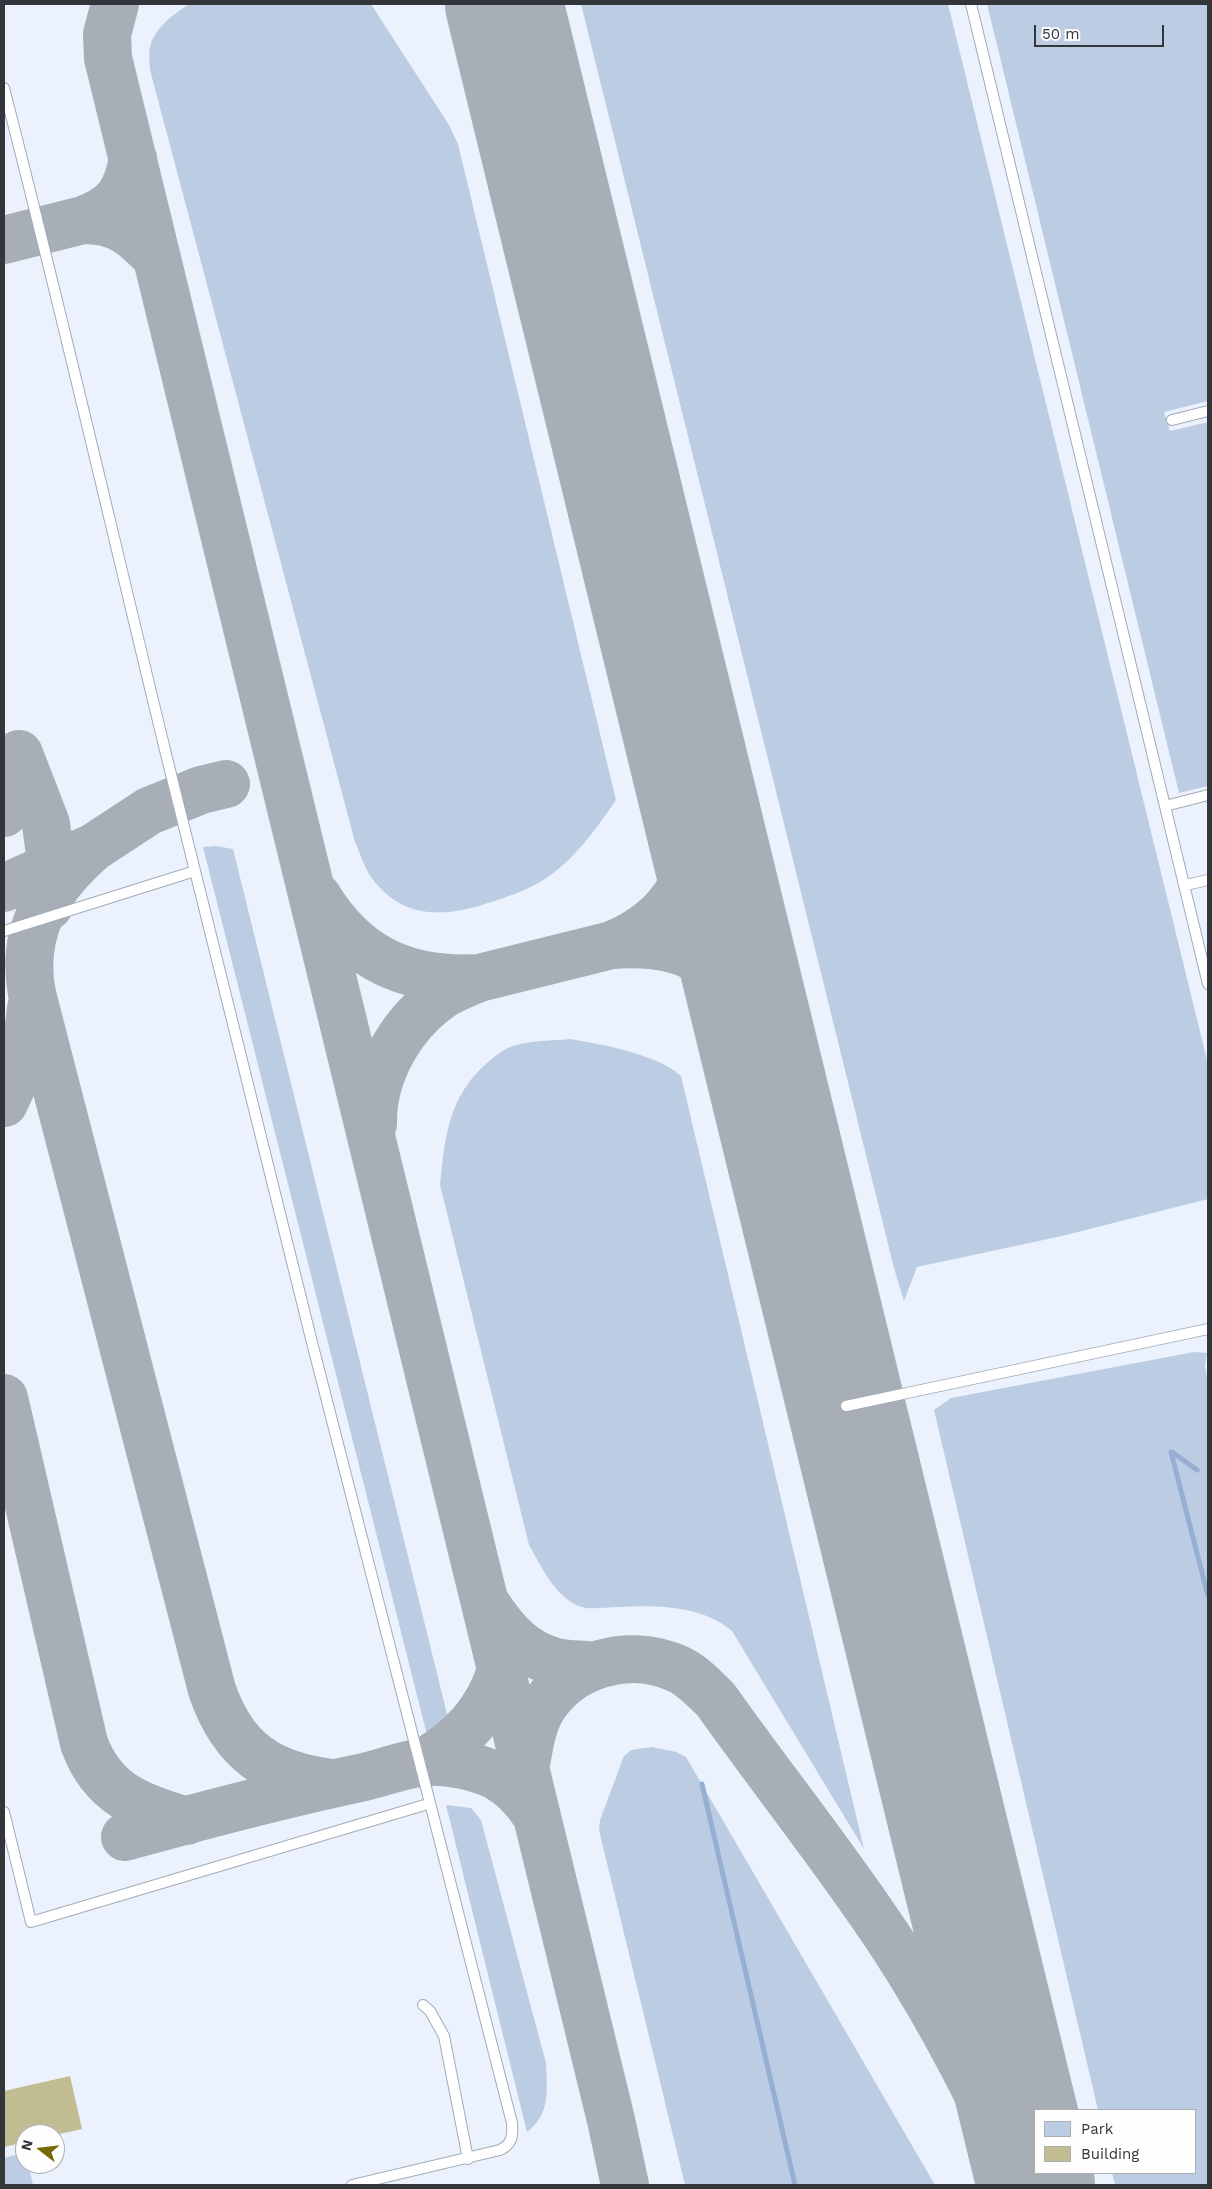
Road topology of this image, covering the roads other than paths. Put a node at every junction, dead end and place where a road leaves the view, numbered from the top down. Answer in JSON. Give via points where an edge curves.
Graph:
{"nodes":[{"id":1,"x":971,"y":4,"type":"edge"},
{"id":2,"x":4,"y":88,"type":"edge"},
{"id":3,"x":1208,"y":411,"type":"edge"},
{"id":4,"x":1172,"y":420,"type":"dead end"},
{"id":5,"x":1208,"y":795,"type":"edge"},
{"id":6,"x":1165,"y":806,"type":"junction"},
{"id":7,"x":195,"y":872,"type":"junction"},
{"id":8,"x":1208,"y":880,"type":"edge"},
{"id":9,"x":1186,"y":885,"type":"junction"},
{"id":10,"x":4,"y":931,"type":"edge"},
{"id":11,"x":1208,"y":984,"type":"edge"},
{"id":12,"x":1208,"y":1330,"type":"edge"},
{"id":13,"x":846,"y":1406,"type":"dead end"},
{"id":14,"x":428,"y":1804,"type":"junction"},
{"id":15,"x":4,"y":1812,"type":"edge"},
{"id":16,"x":423,"y":2005,"type":"dead end"},
{"id":17,"x":468,"y":2159,"type":"junction"},
{"id":18,"x":352,"y":2185,"type":"edge"}],
"edges":[{"from":1,"to":6,"type":"lane"},
{"from":2,"to":7,"type":"lane"},
{"from":3,"to":4,"type":"lane"},
{"from":5,"to":6,"type":"lane"},
{"from":6,"to":9,"type":"lane"},
{"from":7,"to":10,"type":"lane"},
{"from":7,"to":14,"type":"lane"},
{"from":8,"to":9,"type":"lane"},
{"from":9,"to":11,"type":"lane"},
{"from":12,"to":13,"type":"lane"},
{"from":14,"to":15,"type":"lane","via":[[31,1922]]},
{"from":14,"to":17,"type":"lane","via":[[512,2123],[513,2135],[508,2146]]},
{"from":16,"to":17,"type":"lane","via":[[444,2036]]},
{"from":17,"to":18,"type":"lane"}]}
